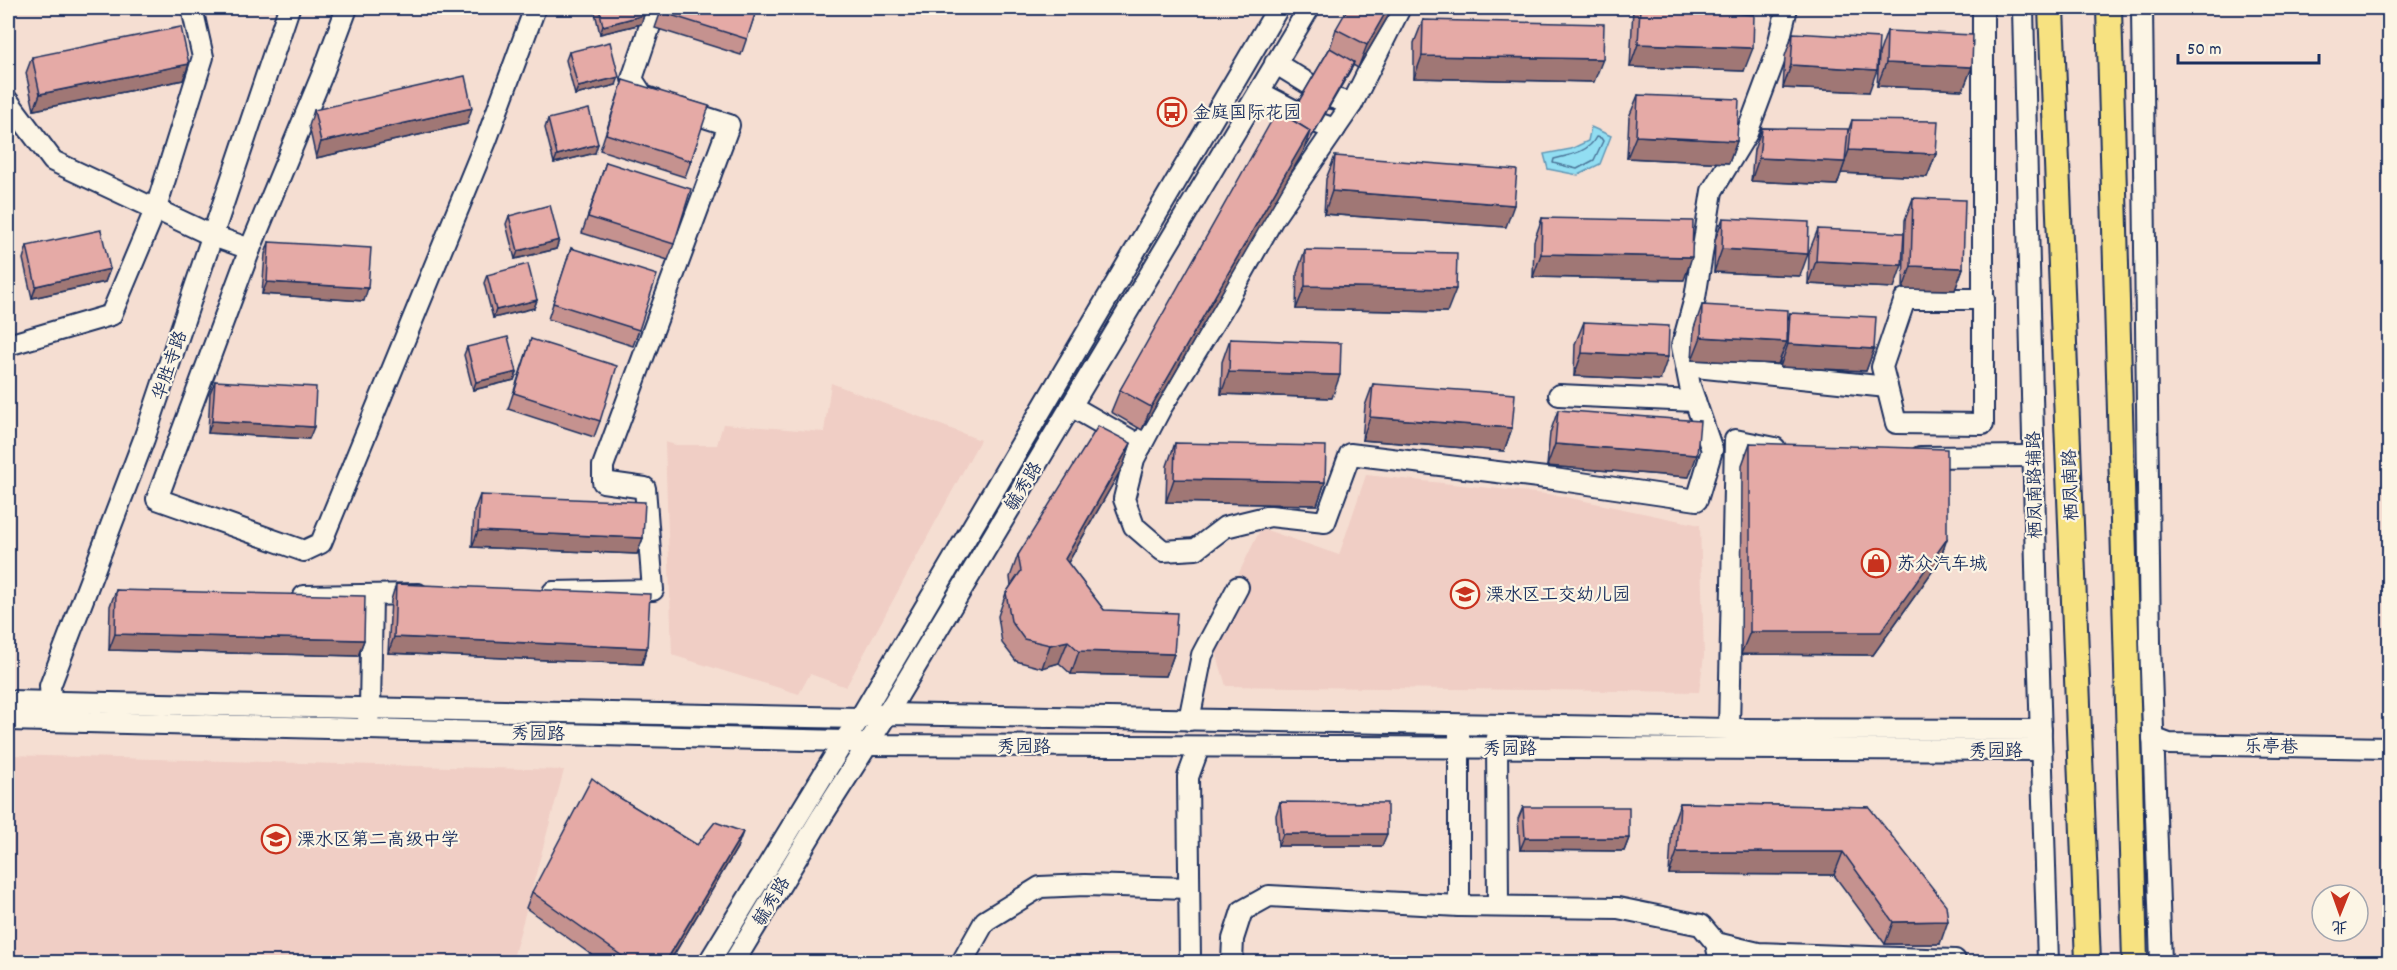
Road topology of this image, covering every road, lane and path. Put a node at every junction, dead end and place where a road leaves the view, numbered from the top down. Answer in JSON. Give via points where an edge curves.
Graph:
{"nodes":[{"id":1,"x":192,"y":8,"type":"edge"},
{"id":2,"x":289,"y":8,"type":"edge"},
{"id":3,"x":347,"y":8,"type":"edge"},
{"id":4,"x":535,"y":8,"type":"edge"},
{"id":5,"x":656,"y":8,"type":"edge"},
{"id":6,"x":1278,"y":8,"type":"edge"},
{"id":7,"x":1309,"y":8,"type":"edge"},
{"id":8,"x":1400,"y":8,"type":"edge"},
{"id":9,"x":1787,"y":8,"type":"edge"},
{"id":10,"x":1983,"y":8,"type":"edge"},
{"id":11,"x":2023,"y":8,"type":"edge"},
{"id":12,"x":2050,"y":8,"type":"edge"},
{"id":13,"x":2109,"y":8,"type":"edge"},
{"id":14,"x":2142,"y":8,"type":"edge"},
{"id":15,"x":1275,"y":63,"type":"junction"},
{"id":16,"x":1259,"y":92,"type":"junction"},
{"id":17,"x":8,"y":101,"type":"edge"},
{"id":18,"x":1352,"y":104,"type":"junction"},
{"id":19,"x":1335,"y":129,"type":"junction"},
{"id":20,"x":156,"y":208,"type":"junction"},
{"id":21,"x":213,"y":236,"type":"junction"},
{"id":22,"x":250,"y":249,"type":"junction"},
{"id":23,"x":1984,"y":299,"type":"junction"},
{"id":24,"x":8,"y":345,"type":"edge"},
{"id":25,"x":1686,"y":366,"type":"junction"},
{"id":26,"x":1887,"y":387,"type":"junction"},
{"id":27,"x":1558,"y":395,"type":"dead end"},
{"id":28,"x":1695,"y":401,"type":"junction"},
{"id":29,"x":1071,"y":406,"type":"junction"},
{"id":30,"x":1141,"y":446,"type":"junction"},
{"id":31,"x":1790,"y":451,"type":"edge"},
{"id":32,"x":2033,"y":456,"type":"junction"},
{"id":33,"x":1903,"y":457,"type":"edge"},
{"id":34,"x":1238,"y":587,"type":"dead end"},
{"id":35,"x":536,"y":592,"type":"edge"},
{"id":36,"x":442,"y":594,"type":"edge"},
{"id":37,"x":372,"y":595,"type":"junction"},
{"id":38,"x":290,"y":596,"type":"edge"},
{"id":39,"x":8,"y":701,"type":"edge"},
{"id":40,"x":370,"y":708,"type":"junction"},
{"id":41,"x":52,"y":712,"type":"junction"},
{"id":42,"x":886,"y":714,"type":"junction"},
{"id":43,"x":860,"y":718,"type":"junction"},
{"id":44,"x":8,"y":720,"type":"edge"},
{"id":45,"x":1189,"y":720,"type":"junction"},
{"id":46,"x":1460,"y":724,"type":"junction"},
{"id":47,"x":1497,"y":725,"type":"junction"},
{"id":48,"x":367,"y":729,"type":"junction"},
{"id":49,"x":1729,"y":729,"type":"junction"},
{"id":50,"x":2041,"y":730,"type":"junction"},
{"id":51,"x":2153,"y":738,"type":"junction"},
{"id":52,"x":844,"y":741,"type":"junction"},
{"id":53,"x":866,"y":745,"type":"junction"},
{"id":54,"x":1199,"y":747,"type":"junction"},
{"id":55,"x":1457,"y":748,"type":"junction"},
{"id":56,"x":1496,"y":748,"type":"junction"},
{"id":57,"x":2390,"y":748,"type":"edge"},
{"id":58,"x":2041,"y":750,"type":"junction"},
{"id":59,"x":1189,"y":888,"type":"junction"},
{"id":60,"x":1459,"y":906,"type":"junction"},
{"id":61,"x":1498,"y":906,"type":"junction"},
{"id":62,"x":1716,"y":943,"type":"junction"},
{"id":63,"x":1955,"y":960,"type":"dead end"},
{"id":64,"x":709,"y":963,"type":"edge"},
{"id":65,"x":734,"y":963,"type":"edge"},
{"id":66,"x":962,"y":963,"type":"edge"},
{"id":67,"x":1190,"y":963,"type":"edge"},
{"id":68,"x":1232,"y":963,"type":"edge"},
{"id":69,"x":1720,"y":963,"type":"edge"},
{"id":70,"x":2048,"y":963,"type":"edge"},
{"id":71,"x":2088,"y":963,"type":"edge"},
{"id":72,"x":2135,"y":963,"type":"edge"},
{"id":73,"x":2161,"y":963,"type":"edge"}],
"edges":[{"from":1,"to":20,"type":"street","via":[[203,57]]},
{"from":2,"to":21,"type":"street","name":"华胜寺路"},
{"from":3,"to":22,"type":"street"},
{"from":4,"to":22,"type":"street","via":[[486,141],[321,543],[304,550],[157,499]]},
{"from":5,"to":35,"type":"street","via":[[632,79],[643,96],[729,125],[603,466],[603,482],[645,488],[652,590]]},
{"from":6,"to":43,"type":"street","name":"毓秀路"},
{"from":7,"to":15,"type":"street","name":"毓秀路"},
{"from":8,"to":18,"type":"street"},
{"from":9,"to":25,"type":"street","via":[[1775,58],[1747,133],[1712,191],[1695,298],[1682,346]]},
{"from":10,"to":23,"type":"street"},
{"from":11,"to":32,"type":"street","name":"栖凤南路辅路"},
{"from":12,"to":71,"type":"main road","name":"栖凤南路"},
{"from":13,"to":72,"type":"main road"},
{"from":14,"to":51,"type":"street"},
{"from":15,"to":16,"type":"street","name":"毓秀路"},
{"from":15,"to":18,"type":"street","via":[[1330,97]]},
{"from":16,"to":19,"type":"street"},
{"from":16,"to":29,"type":"street","name":"毓秀路"},
{"from":17,"to":20,"type":"street","via":[[53,161]]},
{"from":18,"to":19,"type":"street"},
{"from":19,"to":30,"type":"street","via":[[1273,219]]},
{"from":20,"to":21,"type":"street"},
{"from":20,"to":24,"type":"street","via":[[111,315]]},
{"from":21,"to":22,"type":"street"},
{"from":21,"to":41,"type":"street","name":"华胜寺路","via":[[144,439],[50,686]]},
{"from":23,"to":26,"type":"street","via":[[1905,299],[1882,367]]},
{"from":23,"to":26,"type":"street","via":[[1983,424],[1896,423]]},
{"from":25,"to":26,"type":"street"},
{"from":25,"to":28,"type":"street"},
{"from":27,"to":28,"type":"street"},
{"from":28,"to":30,"type":"street","via":[[1712,450],[1697,500],[1350,454],[1325,522],[1270,516],[1225,527],[1196,549],[1163,551],[1134,526],[1124,499]]},
{"from":29,"to":30,"type":"street"},
{"from":29,"to":42,"type":"street","name":"毓秀路"},
{"from":31,"to":49,"type":"street","via":[[1735,440]]},
{"from":32,"to":33,"type":"street"},
{"from":32,"to":50,"type":"street","name":"栖凤南路辅路"},
{"from":34,"to":45,"type":"street","via":[[1202,655]]},
{"from":36,"to":37,"type":"street"},
{"from":37,"to":38,"type":"street"},
{"from":37,"to":40,"type":"street"},
{"from":39,"to":41,"type":"street","name":"秀园路"},
{"from":40,"to":41,"type":"street","name":"秀园路"},
{"from":40,"to":43,"type":"street","name":"秀园路"},
{"from":40,"to":48,"type":"street"},
{"from":41,"to":44,"type":"street","name":"秀园路"},
{"from":41,"to":48,"type":"street","name":"秀园路"},
{"from":42,"to":43,"type":"street","name":"秀园路"},
{"from":42,"to":45,"type":"street","name":"秀园路"},
{"from":42,"to":53,"type":"street","name":"毓秀路"},
{"from":43,"to":52,"type":"street","name":"毓秀路"},
{"from":45,"to":46,"type":"street","name":"秀园路"},
{"from":46,"to":47,"type":"street","name":"秀园路"},
{"from":46,"to":55,"type":"street"},
{"from":47,"to":49,"type":"street","name":"秀园路"},
{"from":47,"to":56,"type":"street"},
{"from":48,"to":52,"type":"street","name":"秀园路"},
{"from":49,"to":50,"type":"street","name":"秀园路"},
{"from":50,"to":58,"type":"street","name":"栖凤南路辅路"},
{"from":51,"to":57,"type":"street","name":"乐亭巷","via":[[2169,744]]},
{"from":51,"to":73,"type":"street"},
{"from":52,"to":53,"type":"street","name":"秀园路"},
{"from":52,"to":64,"type":"street","name":"毓秀路"},
{"from":53,"to":54,"type":"street","name":"秀园路"},
{"from":53,"to":65,"type":"street","name":"毓秀路"},
{"from":54,"to":55,"type":"street","name":"秀园路"},
{"from":54,"to":59,"type":"street","via":[[1188,777]]},
{"from":55,"to":56,"type":"street","name":"秀园路"},
{"from":55,"to":60,"type":"street"},
{"from":56,"to":58,"type":"street","name":"秀园路"},
{"from":56,"to":61,"type":"street"},
{"from":58,"to":70,"type":"street","name":"栖凤南路辅路"},
{"from":59,"to":66,"type":"street","via":[[1040,887],[985,921]]},
{"from":59,"to":67,"type":"street"},
{"from":60,"to":61,"type":"street"},
{"from":60,"to":68,"type":"street","via":[[1269,896],[1242,910],[1233,939]]},
{"from":61,"to":62,"type":"street","via":[[1618,908],[1701,925]]},
{"from":62,"to":63,"type":"street","via":[[1758,953]]},
{"from":62,"to":69,"type":"street"}]}
